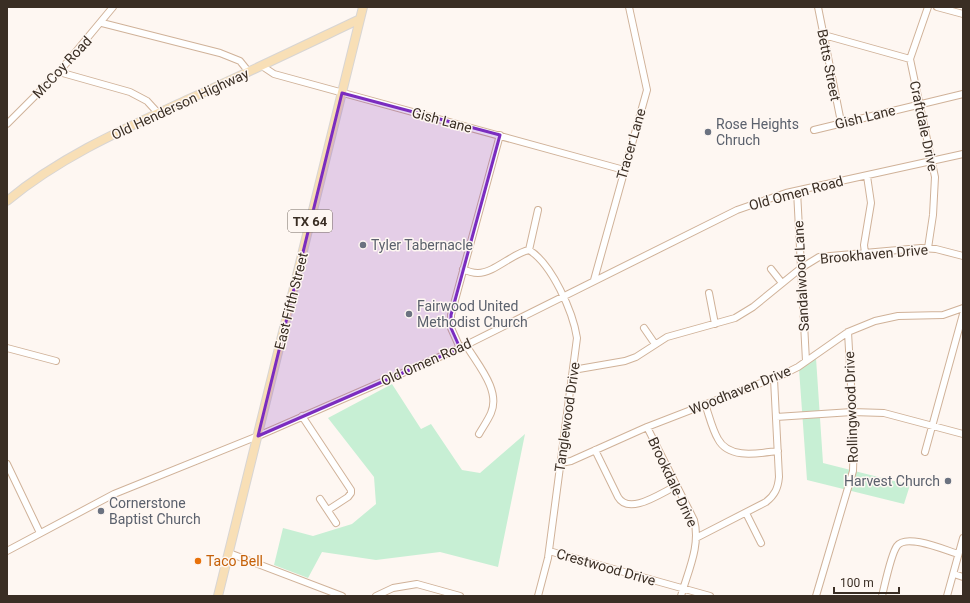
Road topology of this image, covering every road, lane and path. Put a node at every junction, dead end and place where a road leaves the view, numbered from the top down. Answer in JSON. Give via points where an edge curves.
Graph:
{"nodes":[{"id":1,"x":113,"y":7,"type":"edge"},
{"id":2,"x":363,"y":7,"type":"edge"},
{"id":3,"x":628,"y":7,"type":"edge"},
{"id":4,"x":818,"y":7,"type":"edge"},
{"id":5,"x":928,"y":7,"type":"edge"},
{"id":6,"x":937,"y":7,"type":"edge"},
{"id":7,"x":963,"y":14,"type":"edge"},
{"id":8,"x":360,"y":19,"type":"junction"},
{"id":9,"x":102,"y":23,"type":"junction"},
{"id":10,"x":824,"y":35,"type":"junction"},
{"id":11,"x":910,"y":59,"type":"junction"},
{"id":12,"x":262,"y":66,"type":"junction"},
{"id":13,"x":248,"y":71,"type":"junction"},
{"id":14,"x":59,"y":72,"type":"junction"},
{"id":15,"x":342,"y":93,"type":"junction"},
{"id":16,"x":963,"y":94,"type":"edge"},
{"id":17,"x":920,"y":103,"type":"junction"},
{"id":18,"x":158,"y":114,"type":"junction"},
{"id":19,"x":841,"y":122,"type":"junction"},
{"id":20,"x":7,"y":124,"type":"edge"},
{"id":21,"x":814,"y":130,"type":"dead end"},
{"id":22,"x":500,"y":135,"type":"junction"},
{"id":23,"x":963,"y":154,"type":"edge"},
{"id":24,"x":932,"y":160,"type":"junction"},
{"id":25,"x":624,"y":170,"type":"junction"},
{"id":26,"x":867,"y":176,"type":"junction"},
{"id":27,"x":797,"y":191,"type":"junction"},
{"id":28,"x":7,"y":201,"type":"edge"},
{"id":29,"x":538,"y":210,"type":"dead end"},
{"id":30,"x":928,"y":248,"type":"junction"},
{"id":31,"x":529,"y":250,"type":"junction"},
{"id":32,"x":864,"y":253,"type":"junction"},
{"id":33,"x":963,"y":256,"type":"edge"},
{"id":34,"x":801,"y":268,"type":"junction"},
{"id":35,"x":463,"y":269,"type":"junction"},
{"id":36,"x":771,"y":269,"type":"dead end"},
{"id":37,"x":594,"y":280,"type":"junction"},
{"id":38,"x":782,"y":283,"type":"junction"},
{"id":39,"x":709,"y":293,"type":"dead end"},
{"id":40,"x":564,"y":296,"type":"junction"},
{"id":41,"x":963,"y":308,"type":"edge"},
{"id":42,"x":963,"y":314,"type":"edge"},
{"id":43,"x":715,"y":324,"type":"junction"},
{"id":44,"x":644,"y":328,"type":"dead end"},
{"id":45,"x":848,"y":332,"type":"junction"},
{"id":46,"x":655,"y":344,"type":"junction"},
{"id":47,"x":463,"y":347,"type":"junction"},
{"id":48,"x":7,"y":348,"type":"edge"},
{"id":49,"x":56,"y":361,"type":"dead end"},
{"id":50,"x":806,"y":361,"type":"junction"},
{"id":51,"x":574,"y":370,"type":"junction"},
{"id":52,"x":774,"y":379,"type":"junction"},
{"id":53,"x":705,"y":404,"type":"junction"},
{"id":54,"x":852,"y":412,"type":"junction"},
{"id":55,"x":302,"y":416,"type":"junction"},
{"id":56,"x":776,"y":417,"type":"junction"},
{"id":57,"x":932,"y":426,"type":"junction"},
{"id":58,"x":646,"y":427,"type":"junction"},
{"id":59,"x":479,"y":434,"type":"dead end"},
{"id":60,"x":963,"y":434,"type":"edge"},
{"id":61,"x":258,"y":436,"type":"junction"},
{"id":62,"x":595,"y":450,"type":"junction"},
{"id":63,"x":778,"y":451,"type":"junction"},
{"id":64,"x":925,"y":452,"type":"dead end"},
{"id":65,"x":561,"y":463,"type":"junction"},
{"id":66,"x":7,"y":464,"type":"edge"},
{"id":67,"x":676,"y":486,"type":"junction"},
{"id":68,"x":320,"y":499,"type":"dead end"},
{"id":69,"x":328,"y":510,"type":"junction"},
{"id":70,"x":746,"y":513,"type":"junction"},
{"id":71,"x":336,"y":523,"type":"dead end"},
{"id":72,"x":40,"y":533,"type":"junction"},
{"id":73,"x":696,"y":538,"type":"junction"},
{"id":74,"x":963,"y":538,"type":"edge"},
{"id":75,"x":761,"y":543,"type":"dead end"},
{"id":76,"x":7,"y":551,"type":"edge"},
{"id":77,"x":549,"y":551,"type":"junction"},
{"id":78,"x":229,"y":553,"type":"junction"},
{"id":79,"x":958,"y":554,"type":"junction"},
{"id":80,"x":954,"y":574,"type":"junction"},
{"id":81,"x":963,"y":577,"type":"edge"},
{"id":82,"x":683,"y":589,"type":"junction"},
{"id":83,"x":218,"y":596,"type":"edge"},
{"id":84,"x":342,"y":596,"type":"edge"},
{"id":85,"x":379,"y":596,"type":"edge"},
{"id":86,"x":460,"y":596,"type":"edge"},
{"id":87,"x":538,"y":596,"type":"edge"},
{"id":88,"x":681,"y":596,"type":"edge"},
{"id":89,"x":710,"y":596,"type":"edge"},
{"id":90,"x":816,"y":596,"type":"edge"},
{"id":91,"x":882,"y":596,"type":"edge"},
{"id":92,"x":947,"y":596,"type":"edge"}],
"edges":[{"from":1,"to":9,"type":"street","name":"McCoy Road"},
{"from":2,"to":8,"type":"main road","name":"East Fifth Street","number":"TX 64"},
{"from":3,"to":25,"type":"street","name":"Tracer Lane","via":[[647,90]]},
{"from":4,"to":10,"type":"street","name":"Betts Street"},
{"from":5,"to":11,"type":"street"},
{"from":6,"to":7,"type":"street"},
{"from":8,"to":12,"type":"main road","name":"Old Henderson Highway"},
{"from":8,"to":15,"type":"main road","name":"East Fifth Street","number":"TX 64"},
{"from":9,"to":13,"type":"street","via":[[220,53],[240,61]]},
{"from":9,"to":14,"type":"street","name":"McCoy Road"},
{"from":10,"to":11,"type":"street"},
{"from":10,"to":19,"type":"street","name":"Betts Street"},
{"from":11,"to":17,"type":"street","name":"Craftdale Drive"},
{"from":12,"to":13,"type":"main road","name":"Old Henderson Highway"},
{"from":12,"to":15,"type":"street","name":"Gish Lane","via":[[274,74]]},
{"from":13,"to":18,"type":"main road","name":"Old Henderson Highway"},
{"from":14,"to":18,"type":"street","via":[[130,92],[147,101]]},
{"from":14,"to":20,"type":"street","name":"McCoy Road"},
{"from":15,"to":22,"type":"street","name":"Gish Lane"},
{"from":15,"to":61,"type":"main road","name":"East Fifth Street","number":"TX 64"},
{"from":16,"to":17,"type":"street","name":"Gish Lane"},
{"from":17,"to":19,"type":"street","name":"Gish Lane"},
{"from":17,"to":24,"type":"street","name":"Craftdale Drive"},
{"from":18,"to":28,"type":"main road","name":"Old Henderson Highway","via":[[65,160]]},
{"from":19,"to":21,"type":"street","name":"Gish Lane"},
{"from":22,"to":25,"type":"street","name":"Gish Lane"},
{"from":22,"to":35,"type":"street"},
{"from":23,"to":24,"type":"street","name":"Old Omen Road"},
{"from":24,"to":26,"type":"street","name":"Old Omen Road"},
{"from":24,"to":30,"type":"street","name":"Craftdale Drive","via":[[935,194]]},
{"from":25,"to":37,"type":"street","name":"Tracer Lane"},
{"from":26,"to":27,"type":"street","name":"Old Omen Road"},
{"from":26,"to":32,"type":"street","via":[[871,203]]},
{"from":27,"to":34,"type":"street","name":"Sandalwood Lane"},
{"from":27,"to":37,"type":"street","name":"Old Omen Road","via":[[737,210]]},
{"from":29,"to":31,"type":"street"},
{"from":30,"to":32,"type":"street","name":"Brookhaven Drive"},
{"from":30,"to":33,"type":"street","name":"Brookhaven Drive"},
{"from":31,"to":35,"type":"street","via":[[483,272]]},
{"from":31,"to":40,"type":"street","name":"Tanglewood Drive","via":[[537,256]]},
{"from":32,"to":34,"type":"street","name":"Brookhaven Drive","via":[[819,257]]},
{"from":34,"to":38,"type":"street","name":"Brookhaven Drive"},
{"from":34,"to":50,"type":"street","name":"Sandalwood Lane"},
{"from":35,"to":47,"type":"street","via":[[450,322]]},
{"from":36,"to":38,"type":"street"},
{"from":37,"to":40,"type":"street","name":"Old Omen Road"},
{"from":38,"to":43,"type":"street","name":"Brookhaven Drive","via":[[744,314]]},
{"from":39,"to":43,"type":"street"},
{"from":40,"to":47,"type":"street","name":"Old Omen Road"},
{"from":40,"to":51,"type":"street","name":"Tanglewood Drive","via":[[575,324],[577,338]]},
{"from":41,"to":45,"type":"street","name":"Woodhaven Drive","via":[[935,316],[886,317]]},
{"from":42,"to":57,"type":"street"},
{"from":43,"to":46,"type":"street","name":"Brookhaven Drive","via":[[668,337]]},
{"from":44,"to":46,"type":"street"},
{"from":45,"to":50,"type":"street","name":"Woodhaven Drive"},
{"from":45,"to":54,"type":"street","name":"Rollingwood Drive"},
{"from":46,"to":51,"type":"street","name":"Brookhaven Drive","via":[[625,361]]},
{"from":47,"to":55,"type":"street","name":"Old Omen Road"},
{"from":47,"to":59,"type":"street","via":[[493,392],[494,404]]},
{"from":48,"to":49,"type":"street"},
{"from":50,"to":52,"type":"street","name":"Woodhaven Drive"},
{"from":51,"to":65,"type":"street","name":"Tanglewood Drive"},
{"from":52,"to":53,"type":"street","name":"Woodhaven Drive"},
{"from":52,"to":56,"type":"street"},
{"from":53,"to":58,"type":"street","name":"Woodhaven Drive"},
{"from":53,"to":63,"type":"street","via":[[718,439],[732,451]]},
{"from":54,"to":56,"type":"street"},
{"from":54,"to":57,"type":"street","via":[[884,413]]},
{"from":54,"to":90,"type":"street","name":"Rollingwood Drive","via":[[853,471]]},
{"from":55,"to":61,"type":"street","name":"Old Omen Road"},
{"from":55,"to":69,"type":"street","via":[[351,490],[348,497]]},
{"from":56,"to":63,"type":"street"},
{"from":57,"to":60,"type":"street"},
{"from":57,"to":64,"type":"street"},
{"from":58,"to":62,"type":"street","name":"Woodhaven Drive"},
{"from":58,"to":67,"type":"street","name":"Brookdale Drive"},
{"from":61,"to":72,"type":"street","name":"Old Omen Road","via":[[114,494]]},
{"from":61,"to":78,"type":"main road","name":"East Fifth Street","number":"TX 64"},
{"from":62,"to":65,"type":"street","name":"Woodhaven Drive"},
{"from":62,"to":67,"type":"street","via":[[623,504],[637,504]]},
{"from":63,"to":70,"type":"street","via":[[778,484],[773,497]]},
{"from":65,"to":77,"type":"street","name":"Tanglewood Drive"},
{"from":66,"to":72,"type":"street"},
{"from":67,"to":73,"type":"street","name":"Brookdale Drive","via":[[694,520]]},
{"from":68,"to":69,"type":"street"},
{"from":69,"to":71,"type":"street"},
{"from":70,"to":73,"type":"street"},
{"from":70,"to":75,"type":"street"},
{"from":72,"to":76,"type":"street","name":"Old Omen Road"},
{"from":73,"to":82,"type":"street","name":"Brookdale Drive"},
{"from":74,"to":79,"type":"street"},
{"from":77,"to":82,"type":"street","name":"Crestwood Drive"},
{"from":77,"to":87,"type":"street","name":"Tanglewood Drive"},
{"from":78,"to":83,"type":"main road","name":"East Fifth Street","number":"TX 64"},
{"from":78,"to":84,"type":"street"},
{"from":79,"to":80,"type":"street"},
{"from":79,"to":91,"type":"street","via":[[910,540],[900,542],[894,551]]},
{"from":80,"to":81,"type":"street"},
{"from":80,"to":92,"type":"street"},
{"from":82,"to":88,"type":"street","name":"Brookdale Drive"},
{"from":82,"to":89,"type":"street","name":"Crestwood Drive"},
{"from":85,"to":86,"type":"street","via":[[393,588],[417,584]]}]}
